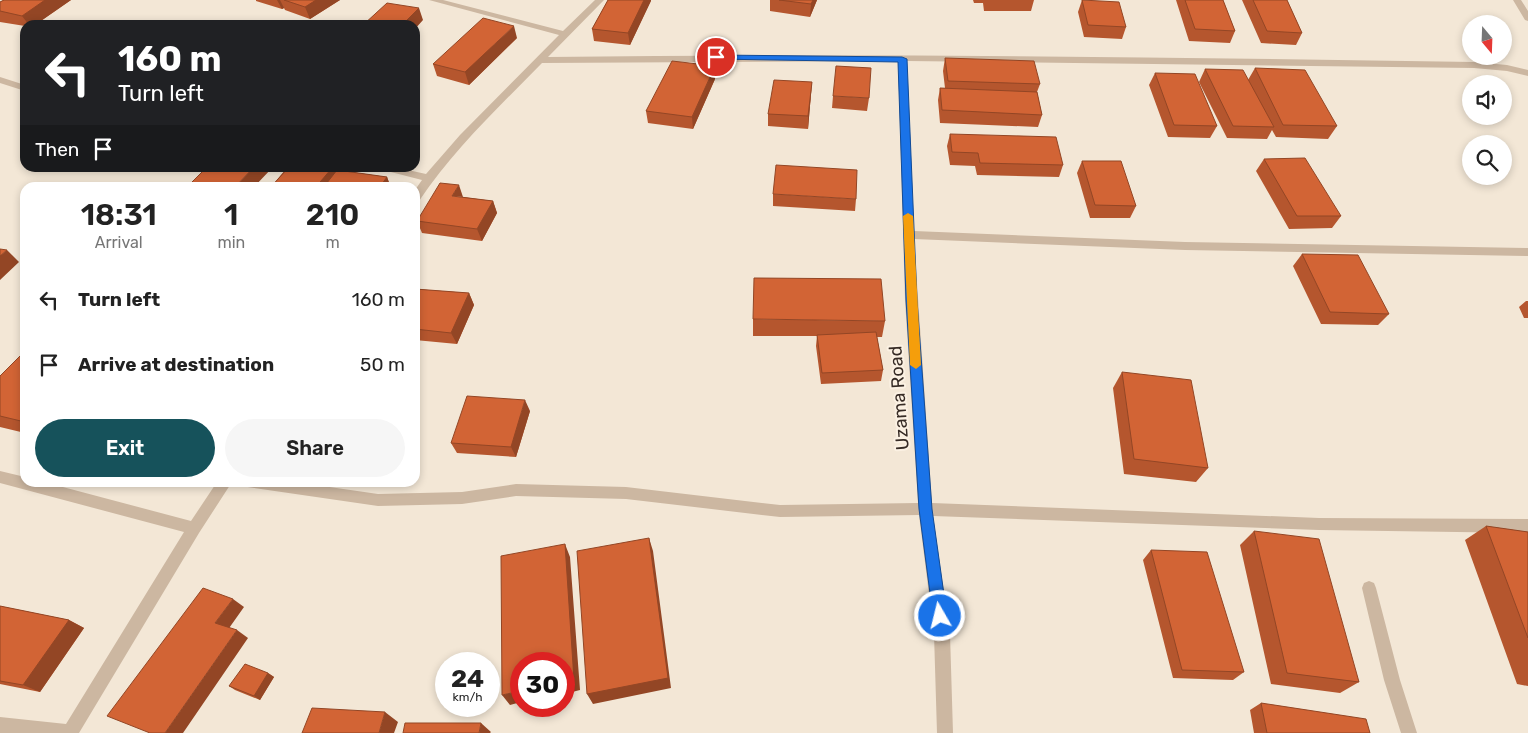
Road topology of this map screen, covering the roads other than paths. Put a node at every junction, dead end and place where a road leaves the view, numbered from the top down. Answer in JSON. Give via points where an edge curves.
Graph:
{"nodes":[{"id":1,"x":433,"y":0,"type":"edge"},
{"id":2,"x":600,"y":0,"type":"edge"},
{"id":3,"x":1518,"y":0,"type":"edge"},
{"id":4,"x":1528,"y":18,"type":"edge"},
{"id":5,"x":564,"y":34,"type":"junction"},
{"id":6,"x":902,"y":59,"type":"junction"},
{"id":7,"x":540,"y":60,"type":"junction"},
{"id":8,"x":1528,"y":73,"type":"edge"},
{"id":9,"x":0,"y":80,"type":"edge"},
{"id":10,"x":20,"y":86,"type":"edge"},
{"id":11,"x":403,"y":172,"type":"edge"},
{"id":12,"x":428,"y":178,"type":"junction"},
{"id":13,"x":420,"y":190,"type":"edge"},
{"id":14,"x":909,"y":235,"type":"junction"},
{"id":15,"x":1528,"y":252,"type":"edge"},
{"id":16,"x":0,"y":477,"type":"edge"},
{"id":17,"x":20,"y":482,"type":"edge"},
{"id":18,"x":38,"y":487,"type":"edge"},
{"id":19,"x":222,"y":487,"type":"edge"},
{"id":20,"x":283,"y":487,"type":"edge"},
{"id":21,"x":925,"y":509,"type":"junction"},
{"id":22,"x":1528,"y":526,"type":"edge"},
{"id":23,"x":194,"y":528,"type":"junction"},
{"id":24,"x":1369,"y":588,"type":"dead end"},
{"id":25,"x":0,"y":725,"type":"edge"},
{"id":26,"x":70,"y":733,"type":"edge"},
{"id":27,"x":945,"y":733,"type":"edge"},
{"id":28,"x":1409,"y":733,"type":"edge"}],
"edges":[{"from":1,"to":5,"type":"street"},
{"from":2,"to":5,"type":"street"},
{"from":3,"to":4,"type":"street"},
{"from":5,"to":7,"type":"street"},
{"from":6,"to":7,"type":"street","via":[[716,57]]},
{"from":6,"to":8,"type":"street","via":[[1160,59],[1464,65]]},
{"from":6,"to":14,"type":"street","name":"Uzama Road"},
{"from":7,"to":12,"type":"street","via":[[468,131]]},
{"from":9,"to":10,"type":"street"},
{"from":11,"to":12,"type":"street"},
{"from":12,"to":13,"type":"street"},
{"from":14,"to":15,"type":"street","via":[[1185,246]]},
{"from":14,"to":21,"type":"street","name":"Uzama Road"},
{"from":16,"to":17,"type":"street"},
{"from":18,"to":23,"type":"street"},
{"from":19,"to":23,"type":"street"},
{"from":20,"to":21,"type":"street","via":[[378,500],[462,498],[516,490],[626,493],[780,511]]},
{"from":21,"to":22,"type":"street","via":[[1319,524]]},
{"from":21,"to":27,"type":"street","name":"Uzama Road","via":[[942,634]]},
{"from":23,"to":26,"type":"street"},
{"from":24,"to":28,"type":"street"},
{"from":25,"to":26,"type":"street"}]}
